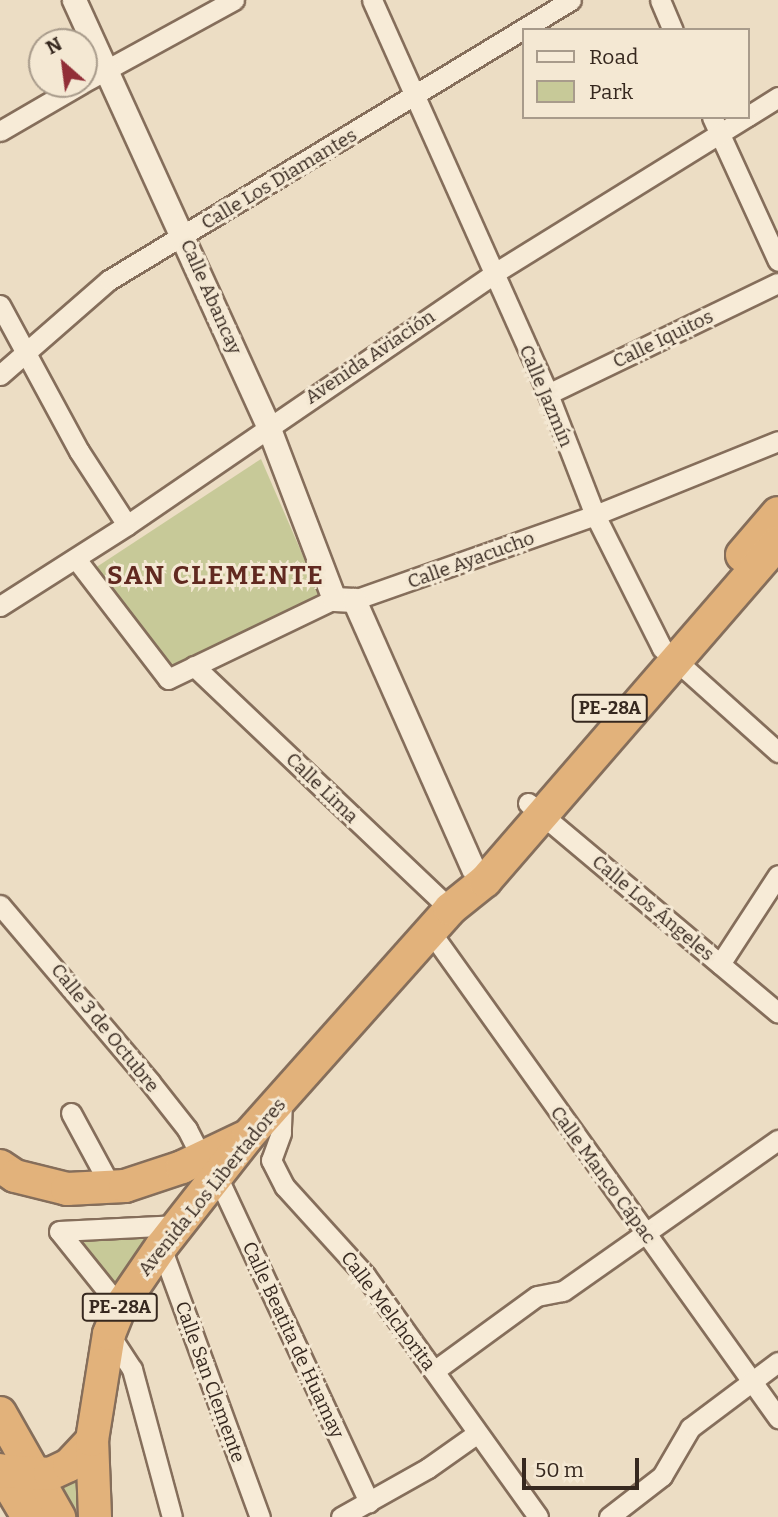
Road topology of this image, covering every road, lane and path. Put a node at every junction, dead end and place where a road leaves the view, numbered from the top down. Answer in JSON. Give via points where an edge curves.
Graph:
{"nodes":[{"id":1,"x":74,"y":0,"type":"edge"},
{"id":2,"x":234,"y":0,"type":"edge"},
{"id":3,"x":372,"y":0,"type":"edge"},
{"id":4,"x":571,"y":0,"type":"edge"},
{"id":5,"x":660,"y":0,"type":"edge"},
{"id":6,"x":525,"y":28,"type":"edge"},
{"id":7,"x":672,"y":28,"type":"edge"},
{"id":8,"x":522,"y":30,"type":"edge"},
{"id":9,"x":106,"y":69,"type":"junction"},
{"id":10,"x":98,"y":74,"type":"edge"},
{"id":11,"x":413,"y":96,"type":"junction"},
{"id":12,"x":778,"y":97,"type":"edge"},
{"id":13,"x":56,"y":98,"type":"edge"},
{"id":14,"x":750,"y":115,"type":"edge"},
{"id":15,"x":740,"y":119,"type":"edge"},
{"id":16,"x":716,"y":126,"type":"edge"},
{"id":17,"x":0,"y":131,"type":"edge"},
{"id":18,"x":184,"y":236,"type":"junction"},
{"id":19,"x":778,"y":261,"type":"edge"},
{"id":20,"x":493,"y":274,"type":"junction"},
{"id":21,"x":778,"y":283,"type":"edge"},
{"id":22,"x":0,"y":305,"type":"edge"},
{"id":23,"x":26,"y":349,"type":"junction"},
{"id":24,"x":0,"y":375,"type":"edge"},
{"id":25,"x":548,"y":394,"type":"junction"},
{"id":26,"x":268,"y":426,"type":"junction"},
{"id":27,"x":778,"y":441,"type":"edge"},
{"id":28,"x":778,"y":513,"type":"edge"},
{"id":29,"x":595,"y":515,"type":"junction"},
{"id":30,"x":127,"y":525,"type":"junction"},
{"id":31,"x":778,"y":543,"type":"edge"},
{"id":32,"x":76,"y":559,"type":"junction"},
{"id":33,"x":344,"y":599,"type":"junction"},
{"id":34,"x":0,"y":606,"type":"edge"},
{"id":35,"x":669,"y":654,"type":"junction"},
{"id":36,"x":194,"y":666,"type":"junction"},
{"id":37,"x":778,"y":752,"type":"edge"},
{"id":38,"x":536,"y":809,"type":"junction"},
{"id":39,"x":473,"y":868,"type":"junction"},
{"id":40,"x":778,"y":875,"type":"edge"},
{"id":41,"x":0,"y":905,"type":"edge"},
{"id":42,"x":440,"y":920,"type":"junction"},
{"id":43,"x":720,"y":964,"type":"junction"},
{"id":44,"x":778,"y":1013,"type":"edge"},
{"id":45,"x":282,"y":1099,"type":"junction"},
{"id":46,"x":71,"y":1113,"type":"dead end"},
{"id":47,"x":778,"y":1140,"type":"edge"},
{"id":48,"x":0,"y":1166,"type":"edge"},
{"id":49,"x":209,"y":1175,"type":"junction"},
{"id":50,"x":111,"y":1187,"type":"junction"},
{"id":51,"x":645,"y":1235,"type":"junction"},
{"id":52,"x":170,"y":1236,"type":"junction"},
{"id":53,"x":115,"y":1320,"type":"junction"},
{"id":54,"x":778,"y":1362,"type":"edge"},
{"id":55,"x":434,"y":1371,"type":"junction"},
{"id":56,"x":752,"y":1380,"type":"junction"},
{"id":57,"x":0,"y":1413,"type":"edge"},
{"id":58,"x":778,"y":1418,"type":"edge"},
{"id":59,"x":476,"y":1434,"type":"junction"},
{"id":60,"x":92,"y":1440,"type":"junction"},
{"id":61,"x":0,"y":1470,"type":"edge"},
{"id":62,"x":36,"y":1475,"type":"junction"},
{"id":63,"x":369,"y":1502,"type":"junction"},
{"id":64,"x":28,"y":1517,"type":"edge"},
{"id":65,"x":59,"y":1517,"type":"edge"},
{"id":66,"x":95,"y":1517,"type":"edge"},
{"id":67,"x":172,"y":1517,"type":"edge"},
{"id":68,"x":260,"y":1517,"type":"edge"},
{"id":69,"x":341,"y":1517,"type":"edge"},
{"id":70,"x":538,"y":1517,"type":"edge"},
{"id":71,"x":609,"y":1517,"type":"edge"}],
"edges":[{"from":1,"to":9,"type":"street","name":"Calle Abancay"},
{"from":2,"to":9,"type":"street"},
{"from":3,"to":11,"type":"street","name":"Calle Jazmín"},
{"from":4,"to":6,"type":"street","name":"Calle Los Diamantes"},
{"from":5,"to":7,"type":"street"},
{"from":8,"to":11,"type":"street","name":"Calle Los Diamantes"},
{"from":9,"to":10,"type":"street"},
{"from":9,"to":18,"type":"street","name":"Calle Abancay"},
{"from":11,"to":18,"type":"street","name":"Calle Los Diamantes"},
{"from":11,"to":20,"type":"street","name":"Calle Jazmín"},
{"from":12,"to":14,"type":"street","name":"Avenida Aviación"},
{"from":13,"to":17,"type":"street"},
{"from":15,"to":16,"type":"street","name":"Avenida Aviación"},
{"from":16,"to":19,"type":"street"},
{"from":16,"to":20,"type":"street","name":"Avenida Aviación"},
{"from":18,"to":23,"type":"street","name":"Calle Los Diamantes","via":[[109,280]]},
{"from":18,"to":26,"type":"street","name":"Calle Abancay"},
{"from":20,"to":25,"type":"street","name":"Calle Jazmín"},
{"from":20,"to":26,"type":"street","name":"Avenida Aviación"},
{"from":21,"to":25,"type":"street","name":"Calle Iquitos"},
{"from":22,"to":23,"type":"street"},
{"from":23,"to":24,"type":"street","name":"Calle Los Diamantes"},
{"from":23,"to":30,"type":"street","via":[[79,451]]},
{"from":25,"to":29,"type":"street","name":"Calle Jazmín"},
{"from":26,"to":30,"type":"street","name":"Avenida Aviación"},
{"from":26,"to":33,"type":"street","name":"Calle Abancay"},
{"from":27,"to":29,"type":"street","name":"Calle Ayacucho"},
{"from":28,"to":35,"type":"highway","name":"Avenida Los Libertadores","number":"PE-28A"},
{"from":29,"to":33,"type":"street","name":"Calle Ayacucho"},
{"from":29,"to":35,"type":"street","name":"Calle Jazmín"},
{"from":30,"to":32,"type":"street","name":"Avenida Aviación"},
{"from":31,"to":35,"type":"highway","name":"Avenida Los Libertadores","number":"PE-28A"},
{"from":32,"to":34,"type":"street","name":"Avenida Aviación"},
{"from":32,"to":36,"type":"street","name":"Calle Ayacucho","via":[[168,679]]},
{"from":33,"to":36,"type":"street","name":"Calle Ayacucho"},
{"from":33,"to":39,"type":"street","name":"Calle Abancay"},
{"from":35,"to":37,"type":"street","name":"Calle Jazmín"},
{"from":35,"to":38,"type":"highway","name":"Avenida Los Libertadores","number":"PE-28A"},
{"from":36,"to":42,"type":"street","name":"Calle Lima"},
{"from":38,"to":39,"type":"highway","name":"Avenida Los Libertadores","number":"PE-28A"},
{"from":38,"to":42,"type":"highway","name":"Avenida Los Libertadores","number":"PE-28A","via":[[485,881]]},
{"from":38,"to":43,"type":"street","name":"Calle Los Ángeles"},
{"from":39,"to":42,"type":"highway","name":"Avenida Los Libertadores","number":"PE-28A"},
{"from":40,"to":43,"type":"street"},
{"from":41,"to":49,"type":"street","name":"Calle 3 de Octubre","via":[[187,1129]]},
{"from":42,"to":45,"type":"highway","name":"Avenida Los Libertadores","number":"PE-28A"},
{"from":42,"to":51,"type":"street","name":"Calle Manco Cápac"},
{"from":43,"to":44,"type":"street","name":"Calle Los Ángeles"},
{"from":45,"to":49,"type":"highway","name":"Avenida Los Libertadores","number":"PE-28A"},
{"from":45,"to":55,"type":"street","name":"Calle Melchorita","via":[[281,1133],[271,1160],[285,1187],[365,1275]]},
{"from":46,"to":50,"type":"street"},
{"from":47,"to":51,"type":"street"},
{"from":48,"to":50,"type":"highway","via":[[15,1176],[67,1189]]},
{"from":49,"to":50,"type":"highway"},
{"from":49,"to":52,"type":"highway","name":"Avenida Los Libertadores","number":"PE-28A"},
{"from":49,"to":63,"type":"street","name":"Calle Beatita de Huamay"},
{"from":51,"to":55,"type":"street","via":[[563,1291],[537,1296]]},
{"from":51,"to":56,"type":"street","name":"Calle Manco Cápac"},
{"from":52,"to":53,"type":"highway","name":"Avenida Los Libertadores","number":"PE-28A"},
{"from":52,"to":53,"type":"street","via":[[59,1231]]},
{"from":52,"to":68,"type":"street","name":"Calle San Clemente"},
{"from":53,"to":60,"type":"highway","name":"Avenida Los Libertadores","number":"PE-28A"},
{"from":53,"to":67,"type":"street"},
{"from":54,"to":56,"type":"street"},
{"from":55,"to":59,"type":"street","name":"Calle Melchorita"},
{"from":56,"to":58,"type":"street","name":"Calle Manco Cápac"},
{"from":56,"to":71,"type":"street","via":[[690,1429],[678,1453],[650,1488]]},
{"from":57,"to":62,"type":"highway"},
{"from":59,"to":63,"type":"street"},
{"from":59,"to":70,"type":"street","name":"Calle Melchorita"},
{"from":60,"to":62,"type":"highway","via":[[69,1465]]},
{"from":60,"to":66,"type":"highway","name":"Avenida Los Libertadores","number":"PE-28A"},
{"from":61,"to":62,"type":"highway"},
{"from":61,"to":64,"type":"highway"},
{"from":62,"to":65,"type":"highway"},
{"from":63,"to":69,"type":"street"}]}
